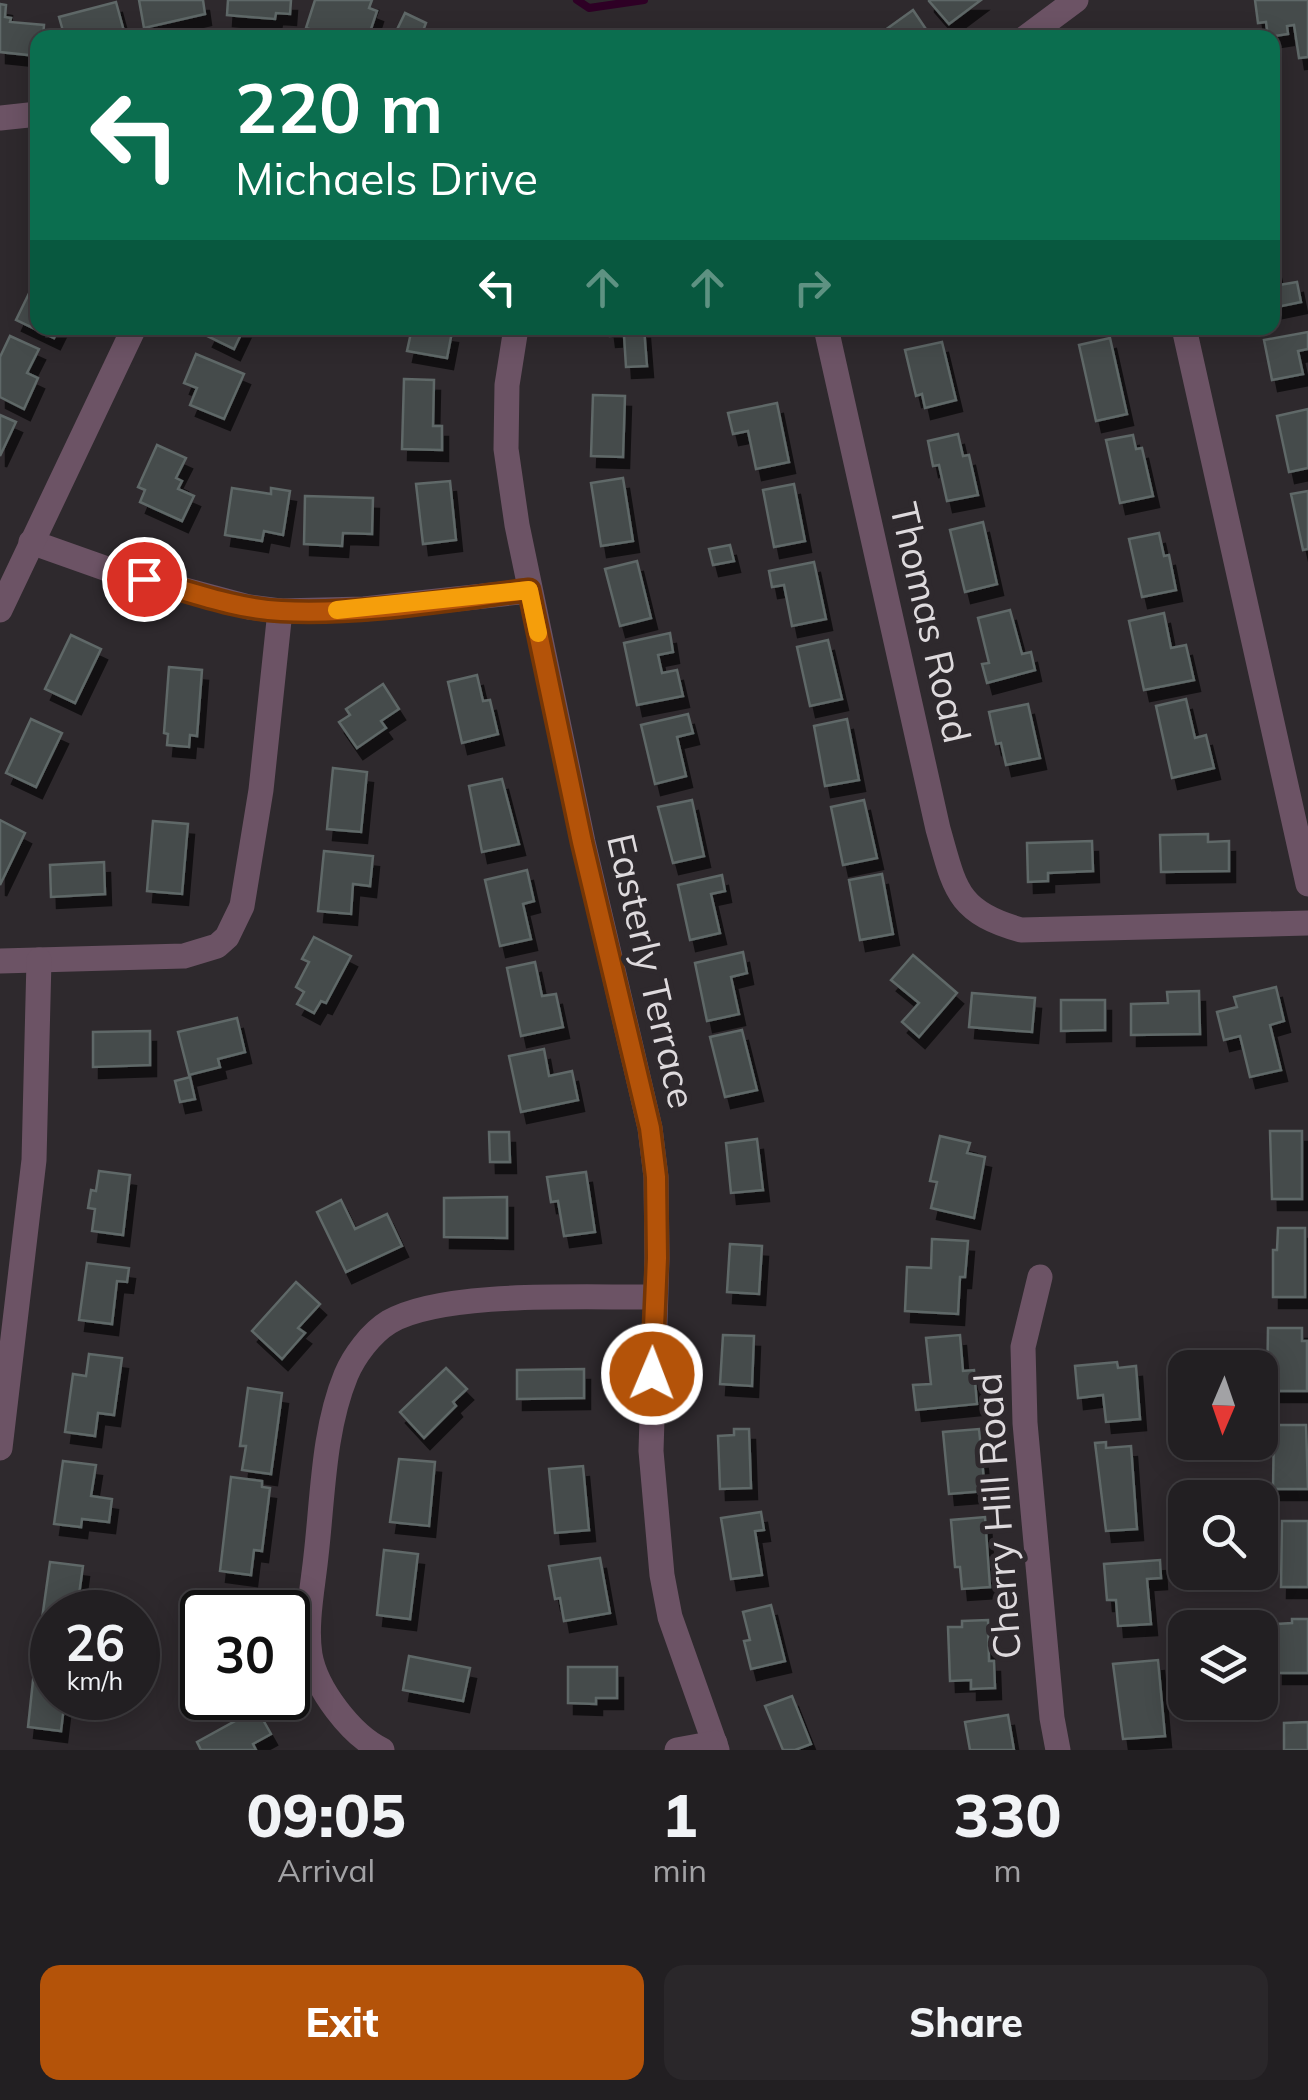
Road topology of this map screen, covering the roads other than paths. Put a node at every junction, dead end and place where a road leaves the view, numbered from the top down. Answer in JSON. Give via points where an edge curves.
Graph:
{"nodes":[{"id":1,"x":1076,"y":0,"type":"edge"},
{"id":2,"x":1038,"y":30,"type":"edge"},
{"id":3,"x":30,"y":115,"type":"edge"},
{"id":4,"x":0,"y":118,"type":"edge"},
{"id":5,"x":131,"y":335,"type":"edge"},
{"id":6,"x":515,"y":335,"type":"edge"},
{"id":7,"x":828,"y":335,"type":"edge"},
{"id":8,"x":1186,"y":335,"type":"edge"},
{"id":9,"x":31,"y":542,"type":"junction"},
{"id":10,"x":529,"y":590,"type":"junction"},
{"id":11,"x":0,"y":610,"type":"edge"},
{"id":12,"x":280,"y":611,"type":"junction"},
{"id":13,"x":1308,"y":884,"type":"edge"},
{"id":14,"x":1308,"y":923,"type":"edge"},
{"id":15,"x":39,"y":960,"type":"junction"},
{"id":16,"x":0,"y":961,"type":"edge"},
{"id":17,"x":1040,"y":1278,"type":"dead end"},
{"id":18,"x":654,"y":1297,"type":"junction"},
{"id":19,"x":0,"y":1448,"type":"edge"},
{"id":20,"x":716,"y":1747,"type":"edge"},
{"id":21,"x":382,"y":1750,"type":"edge"},
{"id":22,"x":677,"y":1750,"type":"edge"},
{"id":23,"x":1058,"y":1750,"type":"edge"}],
"edges":[{"from":1,"to":2,"type":"street"},
{"from":3,"to":4,"type":"street"},
{"from":5,"to":9,"type":"street"},
{"from":6,"to":10,"type":"street","name":"Easterly Terrace","via":[[506,449]]},
{"from":7,"to":14,"type":"street","name":"Thomas Road","via":[[938,828],[962,898],[988,920],[1021,930]]},
{"from":8,"to":13,"type":"street"},
{"from":9,"to":11,"type":"street"},
{"from":9,"to":12,"type":"street","via":[[110,570]]},
{"from":10,"to":12,"type":"street","via":[[364,609]]},
{"from":10,"to":18,"type":"street","name":"Easterly Terrace","via":[[650,1128]]},
{"from":12,"to":15,"type":"street","via":[[242,906],[228,936],[184,956]]},
{"from":15,"to":16,"type":"street"},
{"from":15,"to":19,"type":"street","via":[[34,1160]]},
{"from":17,"to":23,"type":"street","name":"Cherry Hill Road","via":[[1024,1347],[1026,1423]]},
{"from":18,"to":20,"type":"street","name":"Easterly Terrace","via":[[651,1450],[662,1576]]},
{"from":18,"to":21,"type":"street","via":[[484,1300],[419,1310],[388,1323],[347,1372],[331,1424],[310,1654],[338,1712]]},
{"from":20,"to":22,"type":"street"}]}
